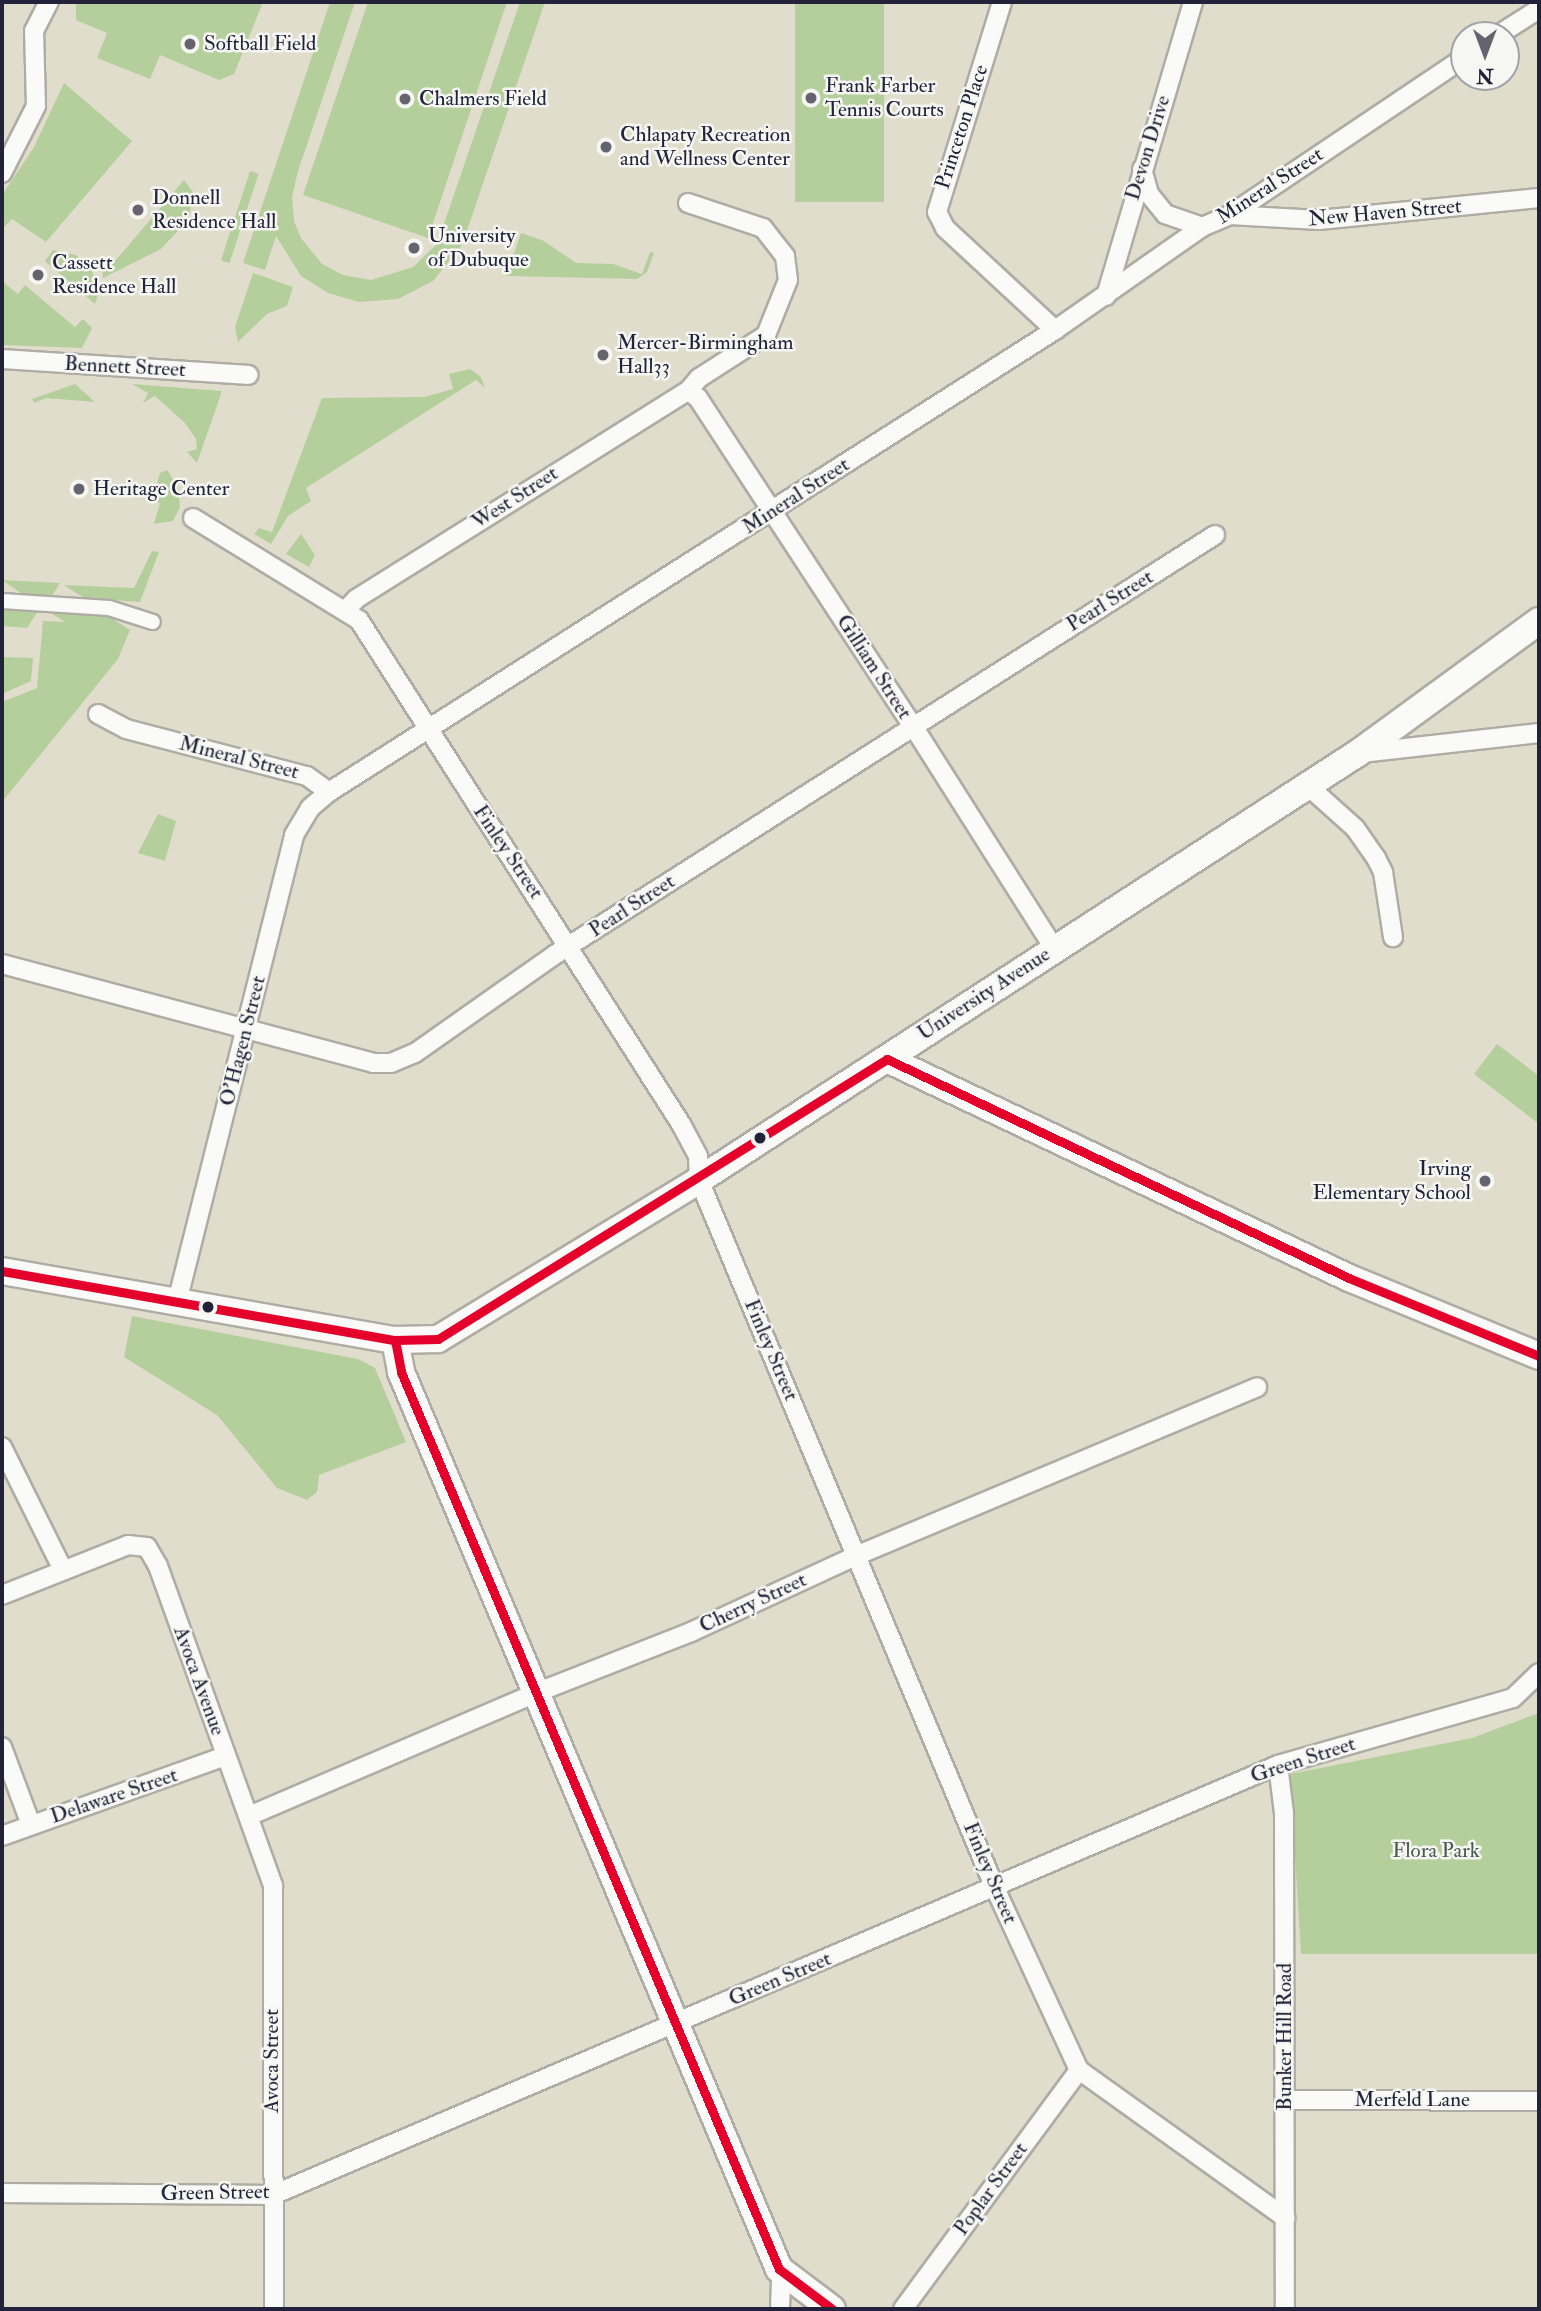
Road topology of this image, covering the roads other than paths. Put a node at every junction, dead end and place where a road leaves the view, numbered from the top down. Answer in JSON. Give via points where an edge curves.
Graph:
{"nodes":[{"id":1,"x":1002,"y":2,"type":"edge"},
{"id":2,"x":1193,"y":2,"type":"edge"},
{"id":3,"x":48,"y":5,"type":"edge"},
{"id":4,"x":1539,"y":9,"type":"edge"},
{"id":5,"x":1520,"y":21,"type":"edge"},
{"id":6,"x":1450,"y":67,"type":"edge"},
{"id":7,"x":1141,"y":168,"type":"junction"},
{"id":8,"x":2,"y":173,"type":"edge"},
{"id":9,"x":1539,"y":198,"type":"edge"},
{"id":10,"x":688,"y":203,"type":"dead end"},
{"id":11,"x":1230,"y":215,"type":"junction"},
{"id":12,"x":1202,"y":228,"type":"junction"},
{"id":13,"x":1106,"y":296,"type":"junction"},
{"id":14,"x":1055,"y":330,"type":"junction"},
{"id":15,"x":2,"y":359,"type":"edge"},
{"id":16,"x":248,"y":375,"type":"dead end"},
{"id":17,"x":688,"y":391,"type":"junction"},
{"id":18,"x":772,"y":512,"type":"junction"},
{"id":19,"x":193,"y":519,"type":"dead end"},
{"id":20,"x":1215,"y":535,"type":"dead end"},
{"id":21,"x":2,"y":601,"type":"edge"},
{"id":22,"x":345,"y":611,"type":"junction"},
{"id":23,"x":1539,"y":621,"type":"edge"},
{"id":24,"x":153,"y":622,"type":"dead end"},
{"id":25,"x":98,"y":714,"type":"dead end"},
{"id":26,"x":913,"y":726,"type":"junction"},
{"id":27,"x":427,"y":731,"type":"junction"},
{"id":28,"x":1539,"y":733,"type":"edge"},
{"id":29,"x":1358,"y":753,"type":"junction"},
{"id":30,"x":1308,"y":786,"type":"junction"},
{"id":31,"x":329,"y":792,"type":"junction"},
{"id":32,"x":1393,"y":937,"type":"dead end"},
{"id":33,"x":570,"y":945,"type":"junction"},
{"id":34,"x":1054,"y":948,"type":"junction"},
{"id":35,"x":2,"y":964,"type":"edge"},
{"id":36,"x":248,"y":1026,"type":"junction"},
{"id":37,"x":887,"y":1059,"type":"junction"},
{"id":38,"x":699,"y":1180,"type":"junction"},
{"id":39,"x":2,"y":1271,"type":"edge"},
{"id":40,"x":177,"y":1301,"type":"junction"},
{"id":41,"x":395,"y":1340,"type":"junction"},
{"id":42,"x":1539,"y":1356,"type":"edge"},
{"id":43,"x":1256,"y":1387,"type":"dead end"},
{"id":44,"x":2,"y":1447,"type":"edge"},
{"id":45,"x":858,"y":1555,"type":"junction"},
{"id":46,"x":64,"y":1570,"type":"junction"},
{"id":47,"x":2,"y":1595,"type":"edge"},
{"id":48,"x":1539,"y":1673,"type":"edge"},
{"id":49,"x":538,"y":1692,"type":"junction"},
{"id":50,"x":2,"y":1747,"type":"edge"},
{"id":51,"x":226,"y":1756,"type":"junction"},
{"id":52,"x":1278,"y":1765,"type":"junction"},
{"id":53,"x":249,"y":1816,"type":"junction"},
{"id":54,"x":31,"y":1825,"type":"junction"},
{"id":55,"x":2,"y":1836,"type":"edge"},
{"id":56,"x":994,"y":1886,"type":"junction"},
{"id":57,"x":675,"y":2024,"type":"junction"},
{"id":58,"x":1079,"y":2070,"type":"junction"},
{"id":59,"x":1286,"y":2100,"type":"junction"},
{"id":60,"x":1539,"y":2101,"type":"edge"},
{"id":61,"x":2,"y":2193,"type":"edge"},
{"id":62,"x":272,"y":2195,"type":"junction"},
{"id":63,"x":1286,"y":2218,"type":"junction"},
{"id":64,"x":781,"y":2273,"type":"junction"},
{"id":65,"x":274,"y":2309,"type":"edge"},
{"id":66,"x":780,"y":2309,"type":"edge"},
{"id":67,"x":832,"y":2309,"type":"edge"},
{"id":68,"x":903,"y":2309,"type":"edge"},
{"id":69,"x":1285,"y":2309,"type":"edge"}],
"edges":[{"from":1,"to":14,"type":"street","name":"Princeton Place","via":[[937,212],[945,228]]},
{"from":2,"to":7,"type":"street","name":"Devon Drive"},
{"from":3,"to":8,"type":"street","via":[[48,19],[35,38],[36,106]]},
{"from":4,"to":5,"type":"street"},
{"from":6,"to":11,"type":"street","name":"Mineral Street"},
{"from":7,"to":12,"type":"street","via":[[1149,194],[1165,214]]},
{"from":7,"to":13,"type":"street","name":"Devon Drive"},
{"from":9,"to":11,"type":"street","name":"New Haven Street","via":[[1319,220]]},
{"from":10,"to":17,"type":"street","name":"West Street","via":[[763,228],[785,256],[788,280],[766,335],[699,378]]},
{"from":11,"to":12,"type":"street","name":"Mineral Street"},
{"from":12,"to":13,"type":"street","name":"Mineral Street"},
{"from":13,"to":14,"type":"street","name":"Mineral Street"},
{"from":14,"to":18,"type":"street","name":"Mineral Street"},
{"from":15,"to":16,"type":"street","name":"Bennett Street"},
{"from":17,"to":18,"type":"street","name":"Gilliam Street","via":[[698,398]]},
{"from":17,"to":22,"type":"street","name":"West Street","via":[[379,584]]},
{"from":18,"to":26,"type":"street","name":"Gilliam Street"},
{"from":18,"to":27,"type":"street","name":"Mineral Street"},
{"from":19,"to":22,"type":"street","name":"Finley Street"},
{"from":20,"to":26,"type":"street","name":"Pearl Street"},
{"from":21,"to":24,"type":"street","via":[[109,608]]},
{"from":22,"to":27,"type":"street","name":"Finley Street","via":[[359,620]]},
{"from":23,"to":29,"type":"main road","name":"University Avenue"},
{"from":25,"to":31,"type":"street","name":"Mineral Street","via":[[126,729],[307,776]]},
{"from":26,"to":33,"type":"street","name":"Pearl Street"},
{"from":26,"to":34,"type":"street","name":"Gilliam Street"},
{"from":27,"to":31,"type":"street","name":"Mineral Street"},
{"from":27,"to":33,"type":"street","name":"Finley Street"},
{"from":28,"to":29,"type":"street"},
{"from":29,"to":30,"type":"main road","name":"University Avenue"},
{"from":30,"to":32,"type":"street","via":[[1355,828],[1376,858],[1383,872]]},
{"from":30,"to":34,"type":"main road","name":"University Avenue"},
{"from":31,"to":36,"type":"street","name":"O'Hagen Street","via":[[310,808],[294,835]]},
{"from":33,"to":36,"type":"street","name":"Pearl Street","via":[[415,1052],[391,1063],[373,1063]]},
{"from":33,"to":38,"type":"street","name":"Finley Street","via":[[681,1124],[698,1156]]},
{"from":34,"to":37,"type":"main road","name":"University Avenue"},
{"from":35,"to":36,"type":"street","name":"Pearl Street"},
{"from":36,"to":40,"type":"street","name":"O'Hagen Street"},
{"from":37,"to":38,"type":"main road","name":"University Avenue"},
{"from":37,"to":42,"type":"main road","via":[[1349,1278]]},
{"from":38,"to":41,"type":"main road","name":"University Avenue","via":[[460,1329],[421,1342]]},
{"from":38,"to":45,"type":"street","name":"Finley Street"},
{"from":39,"to":40,"type":"main road","name":"University Avenue"},
{"from":40,"to":41,"type":"main road","name":"University Avenue"},
{"from":41,"to":49,"type":"main road","via":[[401,1372]]},
{"from":43,"to":45,"type":"street","name":"Cherry Street"},
{"from":44,"to":46,"type":"street"},
{"from":45,"to":49,"type":"street","name":"Cherry Street","via":[[691,1632]]},
{"from":45,"to":56,"type":"street","name":"Finley Street"},
{"from":46,"to":47,"type":"street"},
{"from":46,"to":51,"type":"street","name":"Avoca Avenue","via":[[128,1545],[147,1547],[158,1566]]},
{"from":48,"to":52,"type":"street","name":"Green Street","via":[[1513,1698]]},
{"from":49,"to":53,"type":"street","name":"Cherry Street"},
{"from":49,"to":57,"type":"main road"},
{"from":50,"to":54,"type":"street"},
{"from":51,"to":53,"type":"street","name":"Avoca Avenue"},
{"from":51,"to":54,"type":"street","name":"Delaware Street"},
{"from":52,"to":56,"type":"street","name":"Green Street"},
{"from":52,"to":59,"type":"street","name":"Bunker Hill Road","via":[[1284,1813]]},
{"from":53,"to":62,"type":"street","name":"Avoca Street","via":[[272,1886]]},
{"from":54,"to":55,"type":"street","name":"Delaware Street"},
{"from":56,"to":57,"type":"street","name":"Green Street"},
{"from":56,"to":58,"type":"street","name":"Finley Street"},
{"from":57,"to":62,"type":"street","name":"Green Street"},
{"from":57,"to":64,"type":"main road"},
{"from":58,"to":63,"type":"street","name":"Finley Street"},
{"from":58,"to":68,"type":"street","name":"Poplar Street"},
{"from":59,"to":60,"type":"street","name":"Merfeld Lane"},
{"from":59,"to":63,"type":"street","name":"Bunker Hill Road"},
{"from":61,"to":62,"type":"street","name":"Green Street"},
{"from":62,"to":65,"type":"street","name":"Avoca Street"},
{"from":63,"to":69,"type":"street","name":"Bunker Hill Road"},
{"from":64,"to":66,"type":"street"},
{"from":64,"to":67,"type":"main road"}]}
